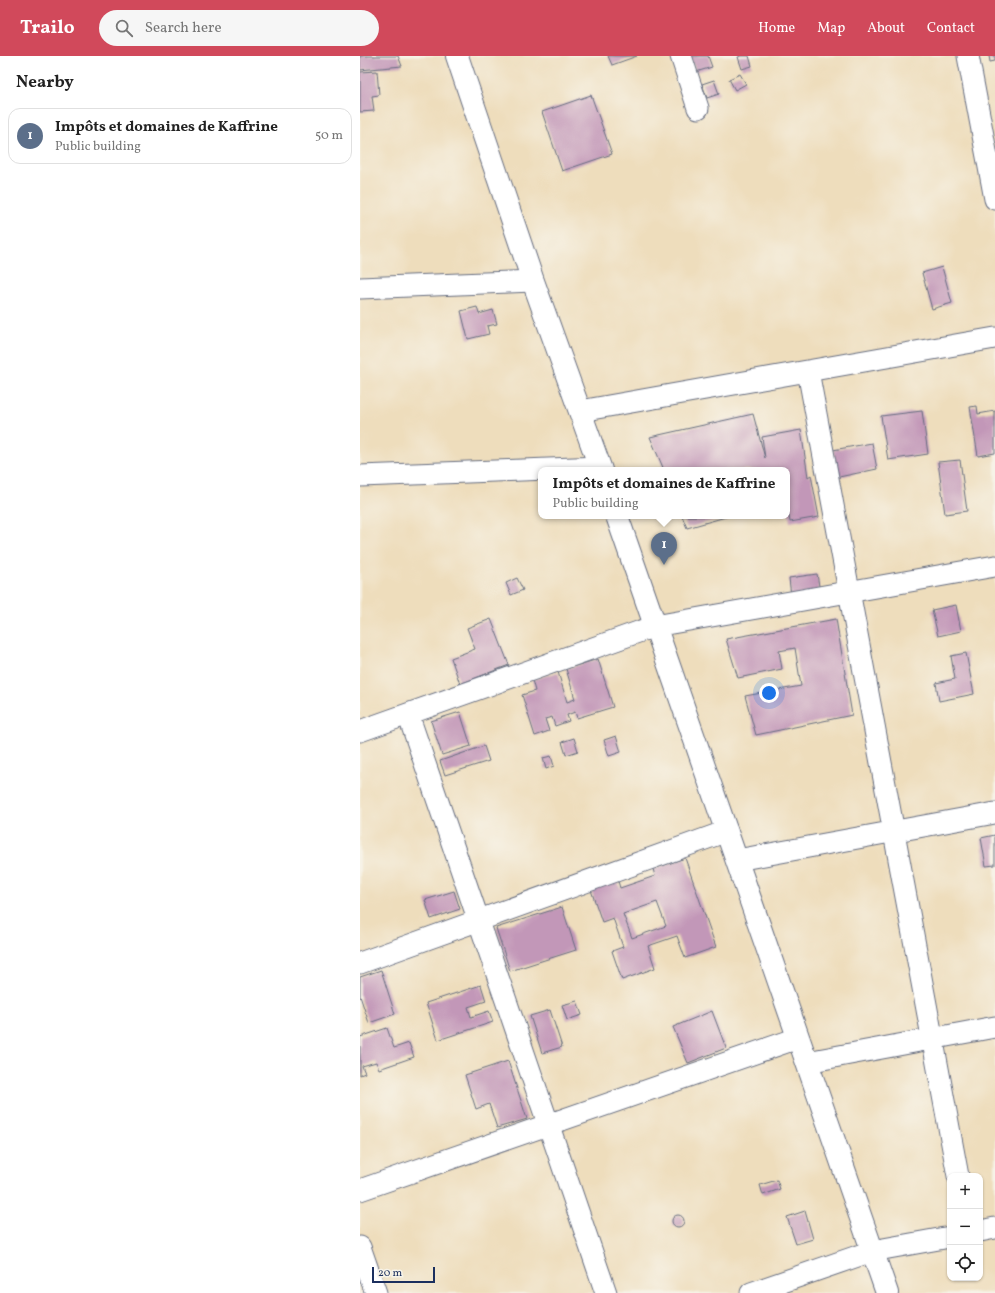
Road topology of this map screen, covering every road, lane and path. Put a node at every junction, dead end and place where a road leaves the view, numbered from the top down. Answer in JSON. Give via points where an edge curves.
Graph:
{"nodes":[{"id":1,"x":457,"y":56,"type":"edge"},
{"id":2,"x":681,"y":56,"type":"edge"},
{"id":3,"x":968,"y":56,"type":"edge"},
{"id":4,"x":698,"y":108,"type":"dead end"},
{"id":5,"x":988,"y":125,"type":"edge"},
{"id":6,"x":995,"y":199,"type":"edge"},
{"id":7,"x":533,"y":281,"type":"junction"},
{"id":8,"x":360,"y":288,"type":"edge"},
{"id":9,"x":995,"y":338,"type":"edge"},
{"id":10,"x":808,"y":371,"type":"junction"},
{"id":11,"x":580,"y":411,"type":"junction"},
{"id":12,"x":599,"y":467,"type":"edge"},
{"id":13,"x":538,"y":471,"type":"edge"},
{"id":14,"x":360,"y":476,"type":"edge"},
{"id":15,"x":618,"y":519,"type":"edge"},
{"id":16,"x":995,"y":566,"type":"edge"},
{"id":17,"x":849,"y":592,"type":"junction"},
{"id":18,"x":655,"y":626,"type":"junction"},
{"id":19,"x":408,"y":714,"type":"junction"},
{"id":20,"x":360,"y":732,"type":"edge"},
{"id":21,"x":995,"y":813,"type":"edge"},
{"id":22,"x":727,"y":831,"type":"junction"},
{"id":23,"x":894,"y":831,"type":"junction"},
{"id":24,"x":737,"y":860,"type":"junction"},
{"id":25,"x":479,"y":920,"type":"junction"},
{"id":26,"x":360,"y":963,"type":"edge"},
{"id":27,"x":995,"y":1028,"type":"edge"},
{"id":28,"x":798,"y":1038,"type":"junction"},
{"id":29,"x":932,"y":1039,"type":"junction"},
{"id":30,"x":807,"y":1062,"type":"junction"},
{"id":31,"x":549,"y":1125,"type":"junction"},
{"id":32,"x":957,"y":1173,"type":"edge"},
{"id":33,"x":360,"y":1190,"type":"edge"},
{"id":34,"x":995,"y":1228,"type":"edge"},
{"id":35,"x":983,"y":1230,"type":"edge"},
{"id":36,"x":947,"y":1238,"type":"edge"},
{"id":37,"x":360,"y":1247,"type":"edge"},
{"id":38,"x":872,"y":1251,"type":"junction"},
{"id":39,"x":376,"y":1293,"type":"edge"},
{"id":40,"x":606,"y":1293,"type":"edge"},
{"id":41,"x":751,"y":1293,"type":"edge"},
{"id":42,"x":887,"y":1293,"type":"edge"}],
"edges":[{"from":1,"to":7,"type":"highway"},
{"from":2,"to":4,"type":"street"},
{"from":3,"to":5,"type":"street"},
{"from":5,"to":6,"type":"street"},
{"from":7,"to":8,"type":"street"},
{"from":7,"to":11,"type":"highway"},
{"from":9,"to":10,"type":"street"},
{"from":10,"to":11,"type":"street"},
{"from":10,"to":17,"type":"street"},
{"from":11,"to":12,"type":"highway"},
{"from":13,"to":14,"type":"street"},
{"from":15,"to":18,"type":"highway"},
{"from":16,"to":17,"type":"street"},
{"from":17,"to":18,"type":"street"},
{"from":17,"to":23,"type":"street"},
{"from":18,"to":19,"type":"street"},
{"from":18,"to":22,"type":"highway"},
{"from":19,"to":20,"type":"street"},
{"from":19,"to":25,"type":"street"},
{"from":21,"to":23,"type":"street"},
{"from":22,"to":24,"type":"highway"},
{"from":22,"to":25,"type":"street"},
{"from":23,"to":24,"type":"street"},
{"from":23,"to":29,"type":"street"},
{"from":24,"to":28,"type":"highway"},
{"from":25,"to":26,"type":"street"},
{"from":25,"to":31,"type":"street"},
{"from":27,"to":29,"type":"street"},
{"from":28,"to":30,"type":"highway"},
{"from":28,"to":31,"type":"street"},
{"from":29,"to":30,"type":"street"},
{"from":29,"to":32,"type":"street"},
{"from":30,"to":38,"type":"highway"},
{"from":31,"to":33,"type":"street"},
{"from":31,"to":40,"type":"street"},
{"from":34,"to":35,"type":"street"},
{"from":36,"to":38,"type":"street"},
{"from":37,"to":39,"type":"street"},
{"from":38,"to":41,"type":"street"},
{"from":38,"to":42,"type":"highway"}]}
